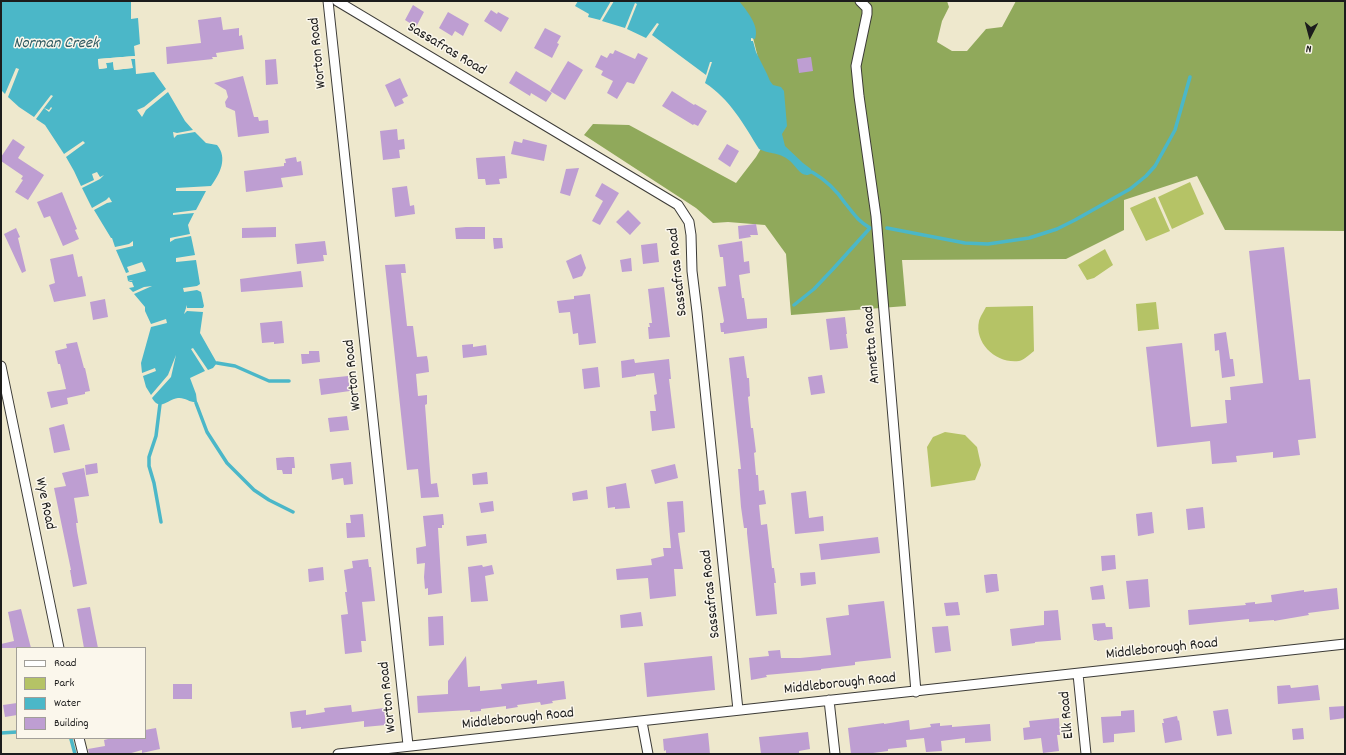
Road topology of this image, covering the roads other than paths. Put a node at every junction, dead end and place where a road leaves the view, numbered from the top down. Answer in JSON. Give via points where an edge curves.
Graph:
{"nodes":[{"id":1,"x":328,"y":1,"type":"edge"},
{"id":2,"x":337,"y":1,"type":"edge"},
{"id":3,"x":860,"y":1,"type":"edge"},
{"id":4,"x":1,"y":366,"type":"edge"},
{"id":5,"x":1345,"y":644,"type":"edge"},
{"id":6,"x":59,"y":647,"type":"edge"},
{"id":7,"x":1078,"y":674,"type":"junction"},
{"id":8,"x":916,"y":692,"type":"junction"},
{"id":9,"x":829,"y":700,"type":"junction"},
{"id":10,"x":738,"y":710,"type":"junction"},
{"id":11,"x":642,"y":722,"type":"junction"},
{"id":12,"x":79,"y":739,"type":"edge"},
{"id":13,"x":408,"y":745,"type":"junction"},
{"id":14,"x":83,"y":754,"type":"edge"},
{"id":15,"x":338,"y":754,"type":"edge"},
{"id":16,"x":648,"y":754,"type":"edge"},
{"id":17,"x":835,"y":754,"type":"edge"},
{"id":18,"x":1086,"y":754,"type":"edge"}],
"edges":[{"from":1,"to":13,"type":"street","name":"Worton Road"},
{"from":2,"to":10,"type":"street","name":"Sassafras Road","via":[[678,205],[689,222]]},
{"from":3,"to":8,"type":"street","name":"Annetta Road","via":[[867,8],[867,14],[856,66],[876,216]]},
{"from":4,"to":6,"type":"street","name":"Wye Road"},
{"from":5,"to":7,"type":"street","name":"Middleborough Road"},
{"from":7,"to":8,"type":"street","name":"Middleborough Road"},
{"from":7,"to":18,"type":"street","name":"Elk Road"},
{"from":8,"to":9,"type":"street","name":"Middleborough Road"},
{"from":9,"to":10,"type":"street","name":"Middleborough Road"},
{"from":9,"to":17,"type":"street"},
{"from":10,"to":11,"type":"street","name":"Middleborough Road"},
{"from":11,"to":13,"type":"street","name":"Middleborough Road"},
{"from":11,"to":16,"type":"street"},
{"from":12,"to":14,"type":"street"},
{"from":13,"to":15,"type":"street","name":"Middleborough Road"}]}
